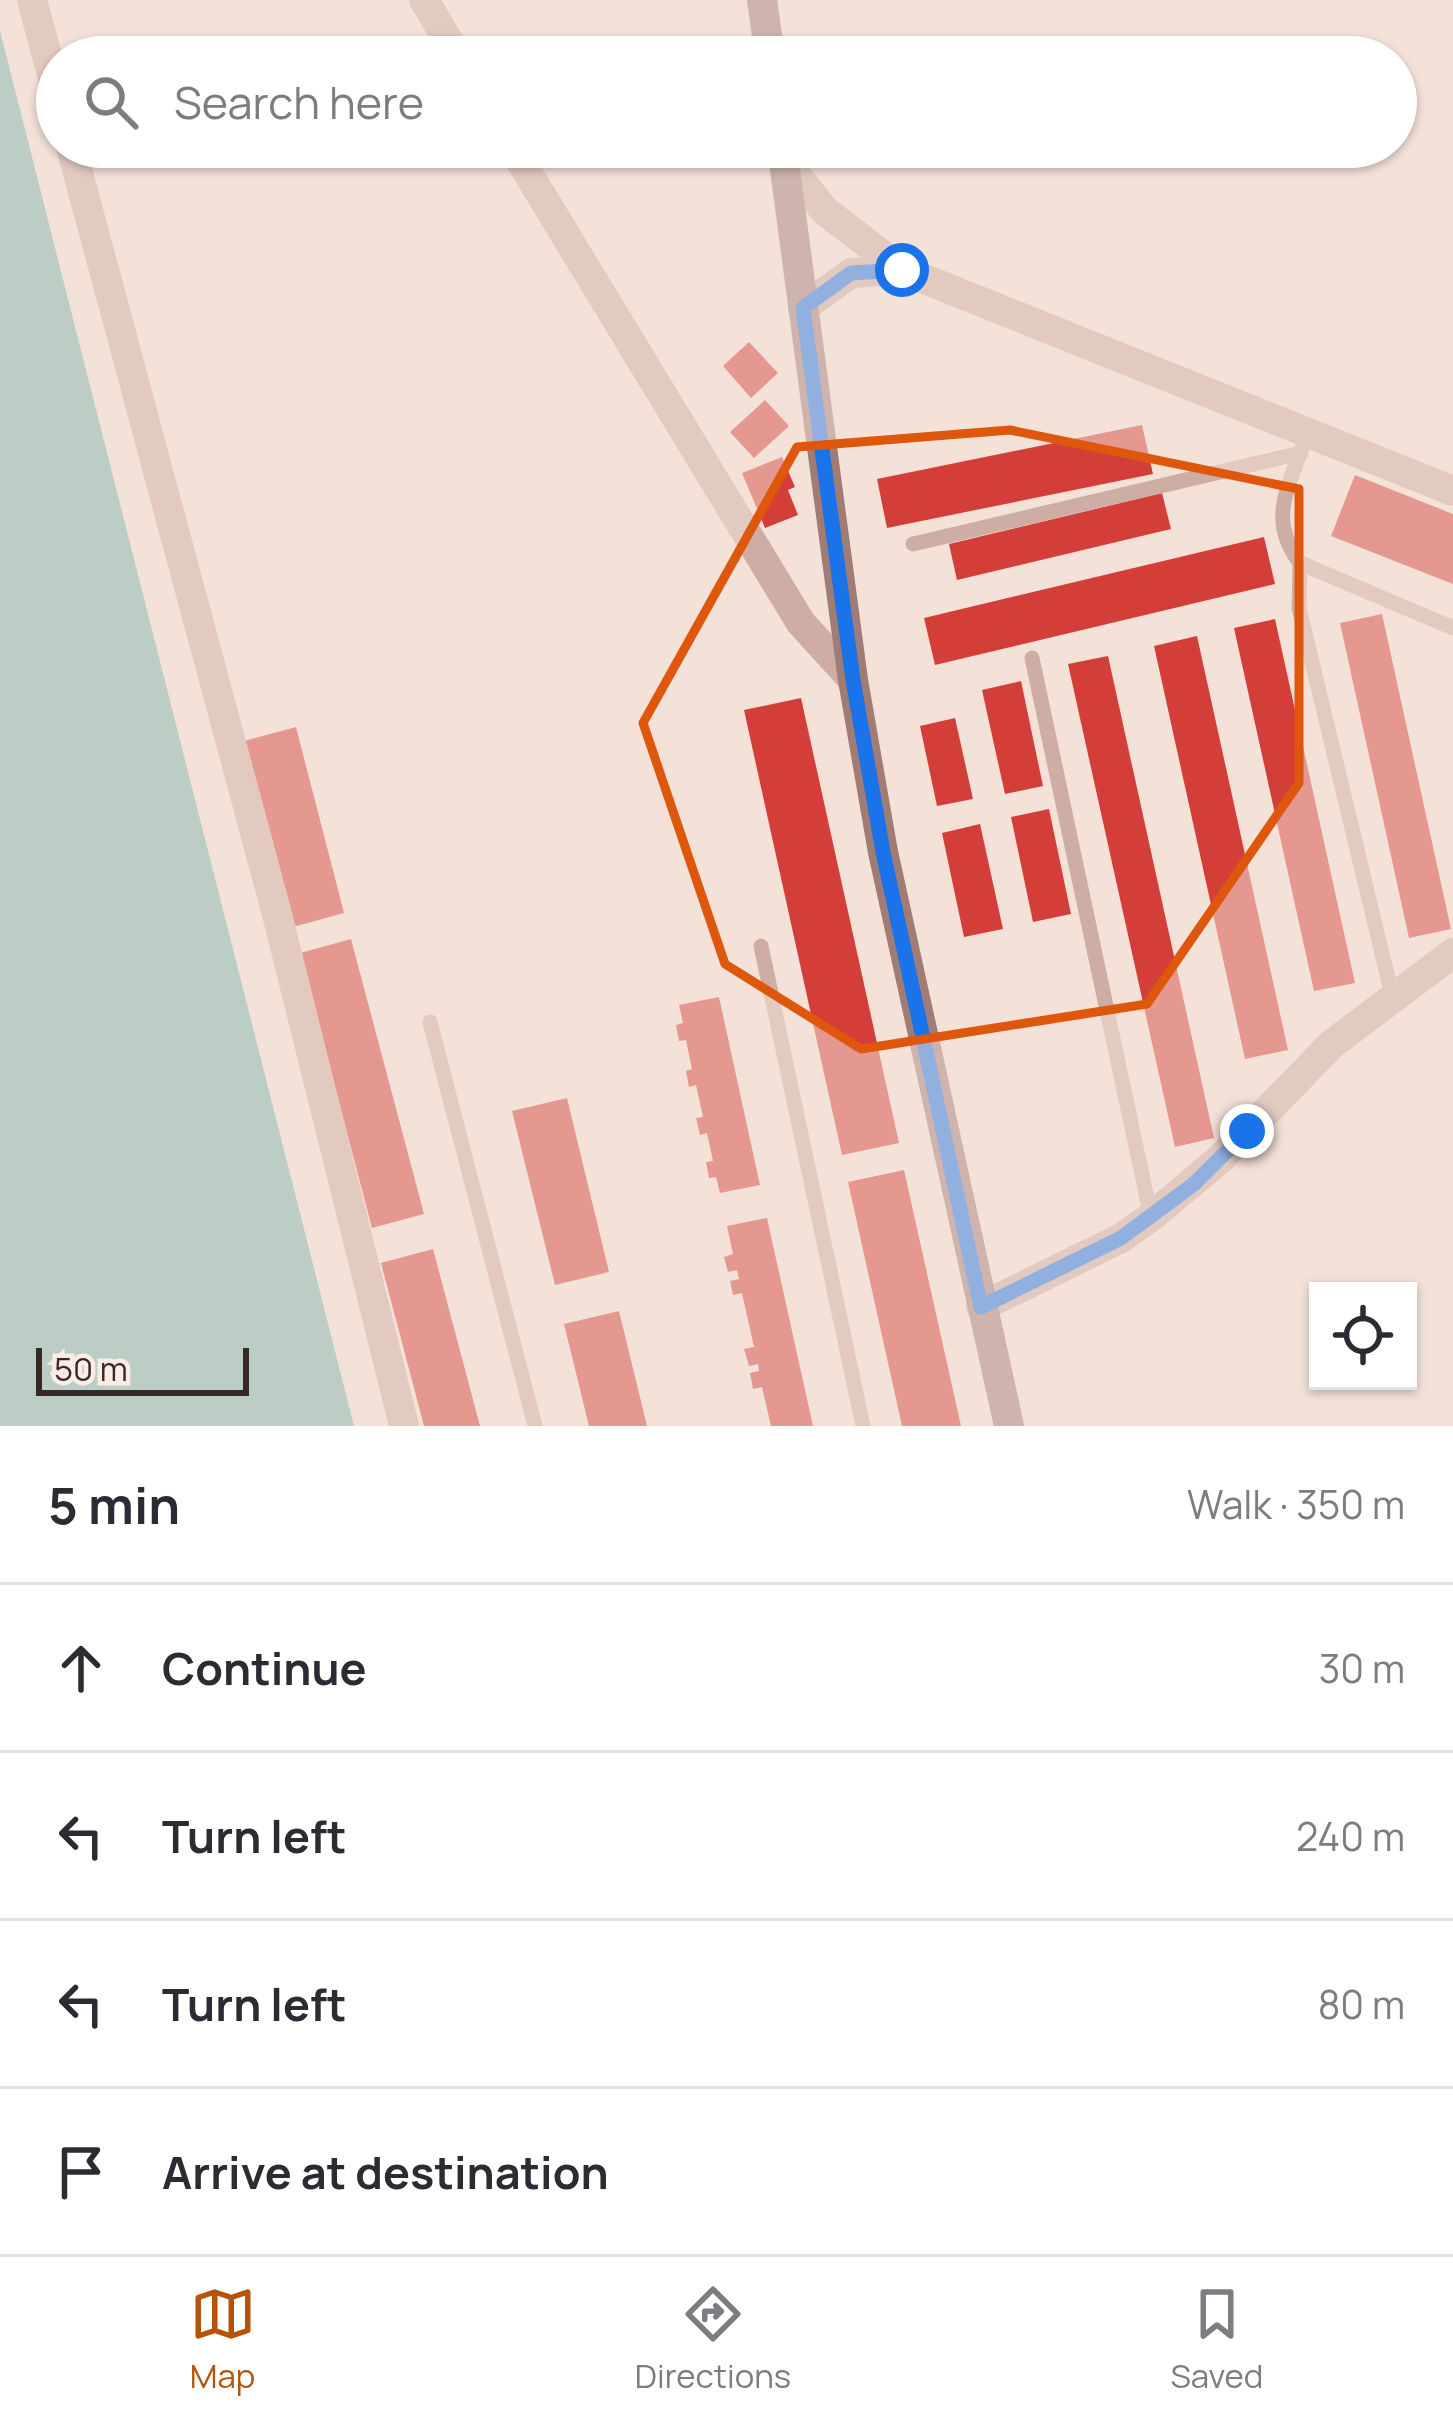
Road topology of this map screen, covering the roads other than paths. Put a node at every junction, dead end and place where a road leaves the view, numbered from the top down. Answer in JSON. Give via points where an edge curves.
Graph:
{"nodes":[{"id":1,"x":32,"y":0,"type":"edge"},
{"id":2,"x":424,"y":0,"type":"edge"},
{"id":3,"x":762,"y":0,"type":"edge"},
{"id":4,"x":42,"y":36,"type":"edge"},
{"id":5,"x":445,"y":36,"type":"edge"},
{"id":6,"x":767,"y":36,"type":"edge"},
{"id":7,"x":77,"y":168,"type":"edge"},
{"id":8,"x":525,"y":168,"type":"edge"},
{"id":9,"x":784,"y":168,"type":"edge"},
{"id":10,"x":793,"y":168,"type":"edge"},
{"id":11,"x":902,"y":270,"type":"junction"},
{"id":12,"x":803,"y":308,"type":"junction"},
{"id":13,"x":1304,"y":443,"type":"junction"},
{"id":14,"x":1453,"y":491,"type":"edge"},
{"id":15,"x":913,"y":544,"type":"dead end"},
{"id":16,"x":1300,"y":563,"type":"junction"},
{"id":17,"x":1453,"y":628,"type":"edge"},
{"id":18,"x":1032,"y":658,"type":"dead end"},
{"id":19,"x":853,"y":680,"type":"junction"},
{"id":20,"x":761,"y":946,"type":"dead end"},
{"id":21,"x":1453,"y":952,"type":"edge"},
{"id":22,"x":1392,"y":994,"type":"junction"},
{"id":23,"x":430,"y":1022,"type":"dead end"},
{"id":24,"x":1151,"y":1217,"type":"junction"},
{"id":25,"x":981,"y":1307,"type":"junction"},
{"id":26,"x":404,"y":1426,"type":"edge"},
{"id":27,"x":535,"y":1426,"type":"edge"},
{"id":28,"x":863,"y":1426,"type":"edge"},
{"id":29,"x":1009,"y":1426,"type":"edge"}],
"edges":[{"from":1,"to":4,"type":"street"},
{"from":2,"to":5,"type":"street"},
{"from":3,"to":6,"type":"main road"},
{"from":7,"to":26,"type":"street"},
{"from":8,"to":19,"type":"street","via":[[801,623]]},
{"from":9,"to":12,"type":"main road"},
{"from":10,"to":11,"type":"street","via":[[825,211]]},
{"from":11,"to":12,"type":"street","via":[[851,273]]},
{"from":11,"to":13,"type":"street"},
{"from":12,"to":19,"type":"main road"},
{"from":13,"to":14,"type":"street"},
{"from":13,"to":15,"type":"lane"},
{"from":13,"to":16,"type":"lane","via":[[1278,513]]},
{"from":16,"to":17,"type":"lane"},
{"from":16,"to":22,"type":"lane","via":[[1299,608]]},
{"from":18,"to":24,"type":"lane"},
{"from":19,"to":25,"type":"main road"},
{"from":20,"to":28,"type":"lane"},
{"from":21,"to":22,"type":"street"},
{"from":22,"to":24,"type":"street"},
{"from":23,"to":27,"type":"lane"},
{"from":24,"to":25,"type":"street"},
{"from":25,"to":29,"type":"main road"}]}
